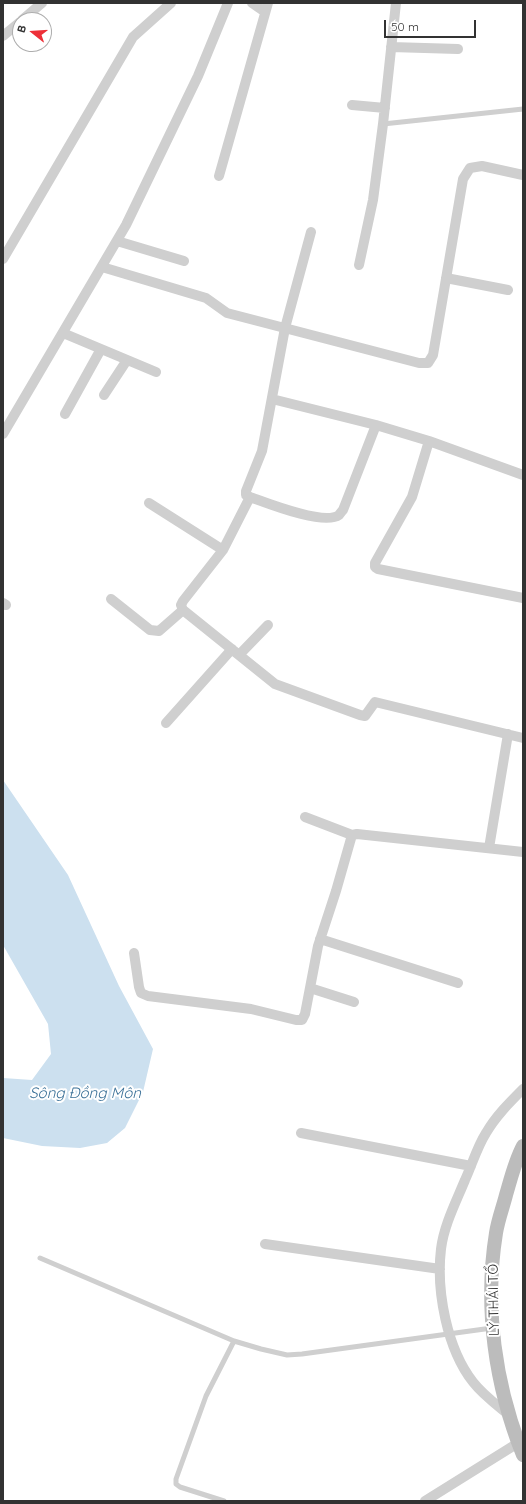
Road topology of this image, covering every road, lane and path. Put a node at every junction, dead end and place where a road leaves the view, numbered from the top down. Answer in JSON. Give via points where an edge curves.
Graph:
{"nodes":[{"id":1,"x":42,"y":3,"type":"edge"},
{"id":2,"x":171,"y":3,"type":"edge"},
{"id":3,"x":228,"y":3,"type":"edge"},
{"id":4,"x":252,"y":3,"type":"edge"},
{"id":5,"x":396,"y":3,"type":"edge"},
{"id":6,"x":267,"y":7,"type":"edge"},
{"id":7,"x":32,"y":12,"type":"edge"},
{"id":8,"x":12,"y":28,"type":"edge"},
{"id":9,"x":3,"y":36,"type":"edge"},
{"id":10,"x":391,"y":47,"type":"junction"},
{"id":11,"x":458,"y":49,"type":"dead end"},
{"id":12,"x":352,"y":105,"type":"dead end"},
{"id":13,"x":385,"y":108,"type":"junction"},
{"id":14,"x":523,"y":109,"type":"edge"},
{"id":15,"x":383,"y":124,"type":"junction"},
{"id":16,"x":523,"y":175,"type":"edge"},
{"id":17,"x":219,"y":176,"type":"dead end"},
{"id":18,"x":311,"y":232,"type":"dead end"},
{"id":19,"x":117,"y":241,"type":"junction"},
{"id":20,"x":3,"y":259,"type":"edge"},
{"id":21,"x":184,"y":261,"type":"dead end"},
{"id":22,"x":359,"y":265,"type":"dead end"},
{"id":23,"x":102,"y":267,"type":"junction"},
{"id":24,"x":446,"y":278,"type":"junction"},
{"id":25,"x":508,"y":290,"type":"dead end"},
{"id":26,"x":285,"y":328,"type":"junction"},
{"id":27,"x":63,"y":333,"type":"junction"},
{"id":28,"x":100,"y":349,"type":"junction"},
{"id":29,"x":127,"y":360,"type":"junction"},
{"id":30,"x":156,"y":372,"type":"dead end"},
{"id":31,"x":104,"y":395,"type":"dead end"},
{"id":32,"x":272,"y":399,"type":"junction"},
{"id":33,"x":65,"y":414,"type":"dead end"},
{"id":34,"x":376,"y":425,"type":"junction"},
{"id":35,"x":3,"y":434,"type":"edge"},
{"id":36,"x":429,"y":441,"type":"junction"},
{"id":37,"x":523,"y":475,"type":"edge"},
{"id":38,"x":250,"y":497,"type":"junction"},
{"id":39,"x":149,"y":504,"type":"dead end"},
{"id":40,"x":223,"y":550,"type":"junction"},
{"id":41,"x":523,"y":598,"type":"edge"},
{"id":42,"x":111,"y":599,"type":"dead end"},
{"id":43,"x":183,"y":610,"type":"junction"},
{"id":44,"x":268,"y":625,"type":"dead end"},
{"id":45,"x":235,"y":652,"type":"junction"},
{"id":46,"x":166,"y":723,"type":"dead end"},
{"id":47,"x":508,"y":734,"type":"junction"},
{"id":48,"x":523,"y":738,"type":"edge"},
{"id":49,"x":305,"y":817,"type":"dead end"},
{"id":50,"x":352,"y":835,"type":"junction"},
{"id":51,"x":489,"y":848,"type":"junction"},
{"id":52,"x":523,"y":852,"type":"edge"},
{"id":53,"x":320,"y":939,"type":"junction"},
{"id":54,"x":134,"y":953,"type":"dead end"},
{"id":55,"x":458,"y":983,"type":"dead end"},
{"id":56,"x":310,"y":988,"type":"junction"},
{"id":57,"x":354,"y":1002,"type":"dead end"},
{"id":58,"x":523,"y":1089,"type":"edge"},
{"id":59,"x":301,"y":1133,"type":"dead end"},
{"id":60,"x":522,"y":1148,"type":"edge"},
{"id":61,"x":471,"y":1166,"type":"junction"},
{"id":62,"x":265,"y":1244,"type":"dead end"},
{"id":63,"x":40,"y":1258,"type":"dead end"},
{"id":64,"x":440,"y":1269,"type":"junction"},
{"id":65,"x":493,"y":1328,"type":"junction"},
{"id":66,"x":449,"y":1334,"type":"junction"},
{"id":67,"x":234,"y":1341,"type":"junction"},
{"id":68,"x":510,"y":1416,"type":"junction"},
{"id":69,"x":521,"y":1449,"type":"edge"},
{"id":70,"x":224,"y":1501,"type":"edge"},
{"id":71,"x":425,"y":1501,"type":"edge"}],
"edges":[{"from":1,"to":7,"type":"street"},
{"from":2,"to":20,"type":"street","via":[[133,37]]},
{"from":3,"to":19,"type":"street","via":[[198,76]]},
{"from":4,"to":6,"type":"street"},
{"from":5,"to":10,"type":"street"},
{"from":6,"to":17,"type":"street"},
{"from":8,"to":9,"type":"street"},
{"from":10,"to":11,"type":"street"},
{"from":10,"to":13,"type":"street"},
{"from":12,"to":13,"type":"street"},
{"from":13,"to":15,"type":"street"},
{"from":14,"to":15,"type":"lane"},
{"from":15,"to":22,"type":"street","via":[[373,200]]},
{"from":16,"to":24,"type":"street","via":[[482,166],[470,168],[463,179]]},
{"from":18,"to":26,"type":"street"},
{"from":19,"to":21,"type":"street"},
{"from":19,"to":23,"type":"street"},
{"from":23,"to":26,"type":"street","via":[[211,300],[227,313]]},
{"from":23,"to":27,"type":"street"},
{"from":24,"to":25,"type":"street"},
{"from":24,"to":26,"type":"street","via":[[433,355],[428,363],[419,363]]},
{"from":26,"to":32,"type":"street"},
{"from":27,"to":28,"type":"street"},
{"from":27,"to":35,"type":"street"},
{"from":28,"to":29,"type":"street"},
{"from":28,"to":33,"type":"street"},
{"from":29,"to":30,"type":"street"},
{"from":29,"to":31,"type":"street"},
{"from":32,"to":34,"type":"street"},
{"from":32,"to":38,"type":"street","via":[[262,451],[246,491],[246,495]]},
{"from":34,"to":36,"type":"street"},
{"from":34,"to":38,"type":"street","via":[[339,515],[308,517]]},
{"from":36,"to":37,"type":"street"},
{"from":36,"to":41,"type":"street","via":[[412,497],[374,567]]},
{"from":38,"to":40,"type":"street"},
{"from":39,"to":40,"type":"street"},
{"from":40,"to":43,"type":"street","via":[[183,601]]},
{"from":42,"to":43,"type":"street","via":[[155,632]]},
{"from":43,"to":45,"type":"street"},
{"from":44,"to":45,"type":"street"},
{"from":45,"to":46,"type":"street"},
{"from":45,"to":47,"type":"street","via":[[275,684],[360,715],[365,716],[375,702]]},
{"from":47,"to":48,"type":"street"},
{"from":47,"to":51,"type":"street"},
{"from":49,"to":50,"type":"street"},
{"from":50,"to":51,"type":"street"},
{"from":50,"to":53,"type":"street"},
{"from":51,"to":52,"type":"street"},
{"from":53,"to":55,"type":"street"},
{"from":53,"to":56,"type":"street"},
{"from":54,"to":56,"type":"street","via":[[139,987],[142,993],[148,996],[250,1009],[302,1020]]},
{"from":56,"to":57,"type":"street"},
{"from":58,"to":61,"type":"street","via":[[501,1111],[485,1134]]},
{"from":59,"to":61,"type":"street"},
{"from":60,"to":65,"type":"main road","name":"LÝ THÁI TỔ","via":[[496,1232],[492,1293]]},
{"from":61,"to":64,"type":"street","via":[[450,1216],[441,1249]]},
{"from":62,"to":64,"type":"street"},
{"from":63,"to":67,"type":"lane"},
{"from":64,"to":66,"type":"street","via":[[440,1291]]},
{"from":65,"to":66,"type":"lane"},
{"from":65,"to":68,"type":"main road","name":"LÝ THÁI TỔ","via":[[500,1382]]},
{"from":66,"to":67,"type":"lane","via":[[287,1355]]},
{"from":66,"to":68,"type":"street","via":[[473,1383]]},
{"from":67,"to":70,"type":"lane","via":[[206,1396],[176,1479],[176,1484],[180,1487]]},
{"from":68,"to":69,"type":"main road","name":"LÝ THÁI TỔ"},
{"from":69,"to":71,"type":"street"}]}
